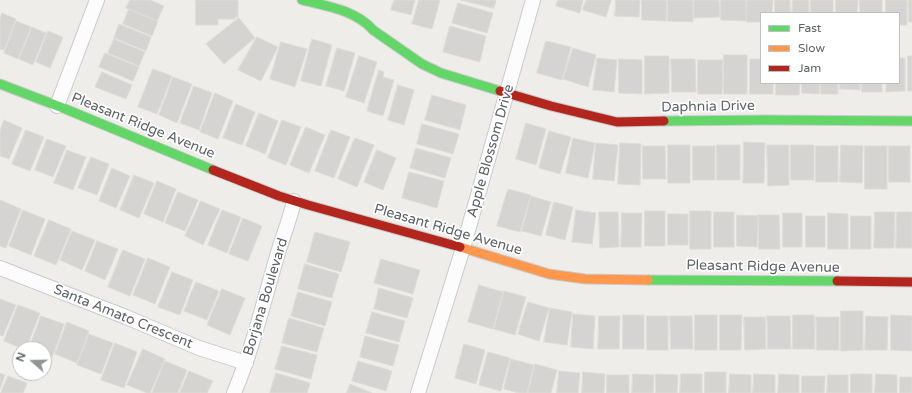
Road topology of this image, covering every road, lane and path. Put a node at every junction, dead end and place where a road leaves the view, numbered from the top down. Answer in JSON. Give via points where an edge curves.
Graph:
{"nodes":[{"id":1,"x":97,"y":0,"type":"edge"},
{"id":2,"x":302,"y":0,"type":"edge"},
{"id":3,"x":533,"y":0,"type":"edge"},
{"id":4,"x":0,"y":84,"type":"edge"},
{"id":5,"x":507,"y":93,"type":"junction"},
{"id":6,"x":57,"y":106,"type":"junction"},
{"id":7,"x":912,"y":121,"type":"edge"},
{"id":8,"x":294,"y":201,"type":"junction"},
{"id":9,"x":463,"y":248,"type":"junction"},
{"id":10,"x":0,"y":268,"type":"edge"},
{"id":11,"x":912,"y":282,"type":"edge"},
{"id":12,"x":246,"y":363,"type":"junction"},
{"id":13,"x":234,"y":393,"type":"edge"},
{"id":14,"x":418,"y":393,"type":"edge"}],
"edges":[{"from":1,"to":6,"type":"street"},
{"from":2,"to":5,"type":"street","name":"Daphnia Drive","via":[[355,16],[431,69]]},
{"from":3,"to":5,"type":"street","name":"Apple Blossom Drive"},
{"from":4,"to":6,"type":"street","name":"Pleasant Ridge Avenue"},
{"from":5,"to":7,"type":"street","name":"Daphnia Drive","via":[[617,122]]},
{"from":5,"to":9,"type":"street","name":"Apple Blossom Drive"},
{"from":6,"to":8,"type":"street","name":"Pleasant Ridge Avenue"},
{"from":8,"to":9,"type":"street","name":"Pleasant Ridge Avenue"},
{"from":8,"to":12,"type":"street","name":"Borjana Boulevard"},
{"from":9,"to":11,"type":"street","name":"Pleasant Ridge Avenue","via":[[549,274],[585,279]]},
{"from":9,"to":14,"type":"street","name":"Apple Blossom Drive"},
{"from":10,"to":12,"type":"street","name":"Santa Amato Crescent","via":[[199,348]]},
{"from":12,"to":13,"type":"street","name":"Borjana Boulevard"}]}
